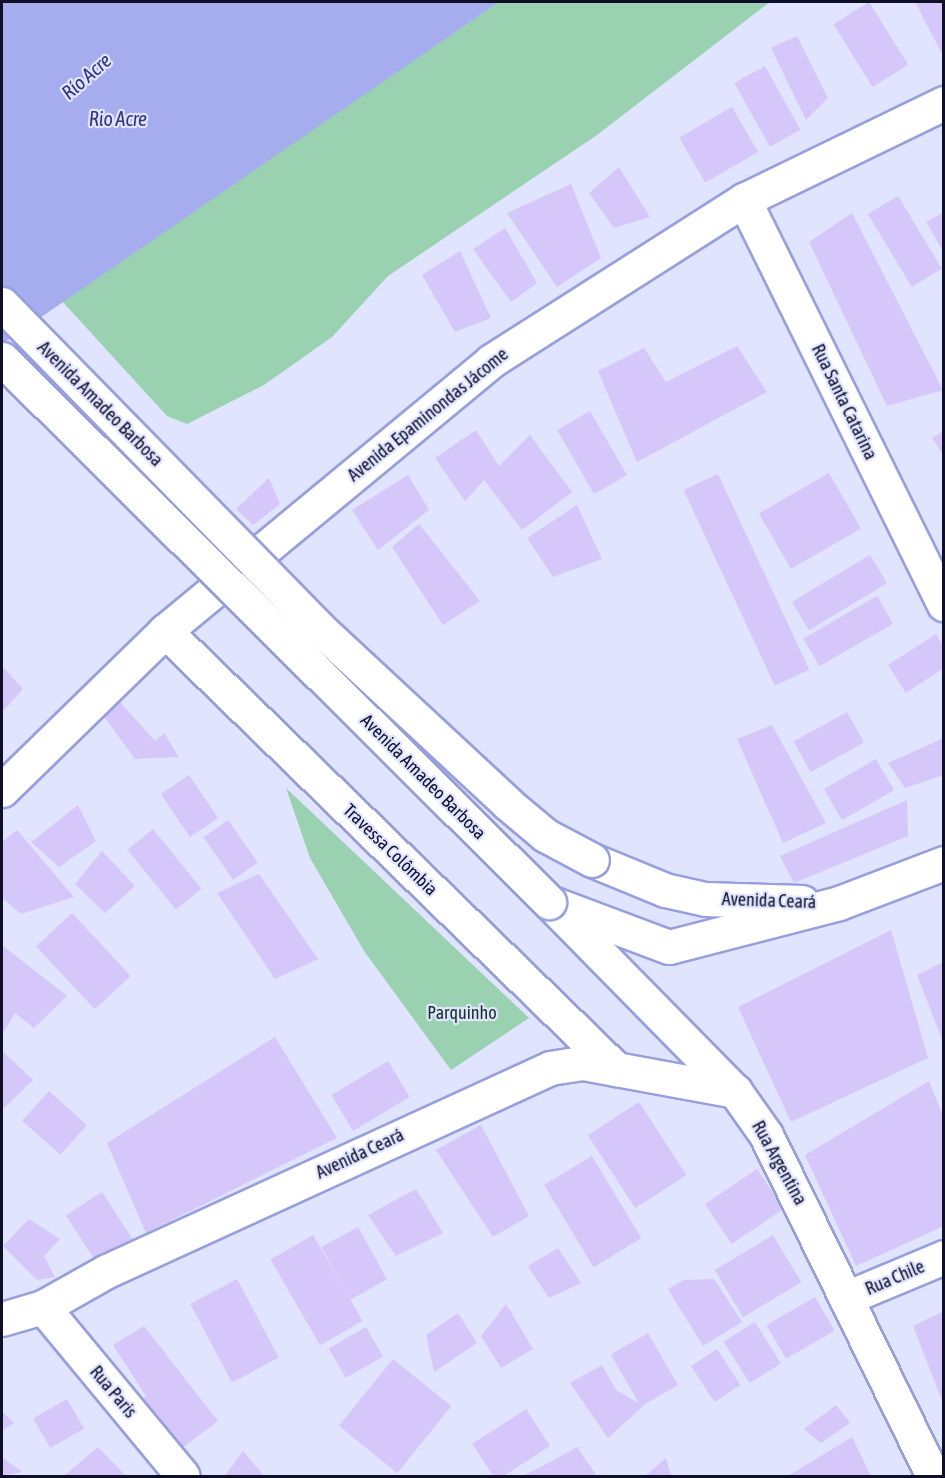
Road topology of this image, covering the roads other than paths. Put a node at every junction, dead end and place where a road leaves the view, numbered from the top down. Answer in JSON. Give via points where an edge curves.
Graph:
{"nodes":[{"id":1,"x":944,"y":103,"type":"edge"},
{"id":2,"x":744,"y":200,"type":"junction"},
{"id":3,"x":2,"y":304,"type":"edge"},
{"id":4,"x":2,"y":359,"type":"edge"},
{"id":5,"x":944,"y":604,"type":"edge"},
{"id":6,"x":165,"y":632,"type":"junction"},
{"id":7,"x":2,"y":790,"type":"edge"},
{"id":8,"x":944,"y":863,"type":"edge"},
{"id":9,"x":665,"y":890,"type":"joint"},
{"id":10,"x":549,"y":902,"type":"junction"},
{"id":11,"x":839,"y":903,"type":"junction"},
{"id":12,"x":616,"y":1069,"type":"junction"},
{"id":13,"x":735,"y":1091,"type":"junction"},
{"id":14,"x":944,"y":1257,"type":"edge"},
{"id":15,"x":846,"y":1298,"type":"junction"},
{"id":16,"x":43,"y":1307,"type":"junction"},
{"id":17,"x":2,"y":1319,"type":"edge"},
{"id":18,"x":183,"y":1476,"type":"edge"},
{"id":19,"x":933,"y":1476,"type":"edge"}],
"edges":[{"from":1,"to":2,"type":"street","name":"Avenida Epaminondas Jácome"},
{"from":2,"to":5,"type":"street","name":"Rua Santa Catarina"},
{"from":2,"to":6,"type":"street","name":"Avenida Epaminondas Jácome","via":[[491,361]]},
{"from":3,"to":9,"type":"street","name":"Avenida Amadeo Barbosa","bridge":true,"via":[[319,628],[507,804],[545,835],[592,860]]},
{"from":4,"to":10,"type":"street","name":"Avenida Amadeo Barbosa","bridge":true},
{"from":6,"to":7,"type":"street","name":"Avenida Epaminondas Jácome"},
{"from":6,"to":12,"type":"street","name":"Travessa Colômbia"},
{"from":8,"to":11,"type":"street","name":"Avenida Amadeo Barbosa"},
{"from":9,"to":11,"type":"street","name":"Avenida Ceará","via":[[705,899]]},
{"from":10,"to":11,"type":"street","name":"Avenida Amadeo Barbosa","via":[[669,947]]},
{"from":10,"to":13,"type":"street","name":"Rua Argentina"},
{"from":12,"to":13,"type":"street","name":"Avenida Ceará"},
{"from":12,"to":16,"type":"street","name":"Avenida Ceará","via":[[583,1063],[541,1072],[107,1271]]},
{"from":13,"to":15,"type":"street","name":"Rua Argentina","via":[[766,1135]]},
{"from":14,"to":15,"type":"street","name":"Rua Chile"},
{"from":15,"to":19,"type":"street","name":"Rua Argentina"},
{"from":16,"to":17,"type":"street","name":"Avenida Ceará"},
{"from":16,"to":18,"type":"street","name":"Rua Paris"}]}
